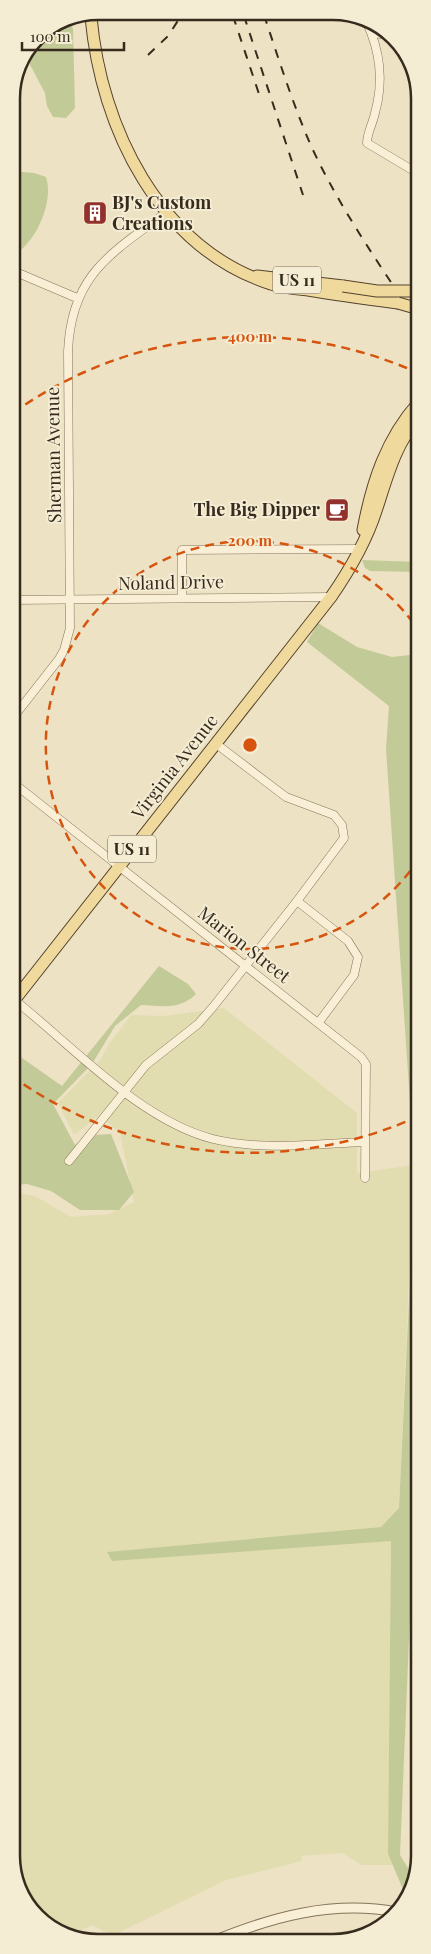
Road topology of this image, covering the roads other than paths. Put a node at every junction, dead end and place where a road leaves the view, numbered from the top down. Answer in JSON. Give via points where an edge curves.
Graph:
{"nodes":[{"id":1,"x":91,"y":21,"type":"edge"},
{"id":2,"x":370,"y":29,"type":"edge"},
{"id":3,"x":372,"y":33,"type":"junction"},
{"id":4,"x":377,"y":34,"type":"edge"},
{"id":5,"x":411,"y":169,"type":"edge"},
{"id":6,"x":166,"y":212,"type":"junction"},
{"id":7,"x":20,"y":273,"type":"edge"},
{"id":8,"x":343,"y":291,"type":"junction"},
{"id":9,"x":411,"y":292,"type":"edge"},
{"id":10,"x":77,"y":298,"type":"junction"},
{"id":11,"x":398,"y":303,"type":"junction"},
{"id":12,"x":411,"y":304,"type":"edge"},
{"id":13,"x":411,"y":307,"type":"edge"},
{"id":14,"x":411,"y":413,"type":"edge"},
{"id":15,"x":411,"y":428,"type":"edge"},
{"id":16,"x":360,"y":549,"type":"junction"},
{"id":17,"x":332,"y":597,"type":"junction"},
{"id":18,"x":182,"y":598,"type":"junction"},
{"id":19,"x":20,"y":600,"type":"edge"},
{"id":20,"x":71,"y":600,"type":"junction"},
{"id":21,"x":20,"y":708,"type":"edge"},
{"id":22,"x":215,"y":743,"type":"junction"},
{"id":23,"x":20,"y":788,"type":"edge"},
{"id":24,"x":119,"y":866,"type":"junction"},
{"id":25,"x":298,"y":901,"type":"junction"},
{"id":26,"x":247,"y":966,"type":"junction"},
{"id":27,"x":20,"y":991,"type":"edge"},
{"id":28,"x":20,"y":1006,"type":"edge"},
{"id":29,"x":319,"y":1022,"type":"junction"},
{"id":30,"x":125,"y":1091,"type":"junction"},
{"id":31,"x":365,"y":1142,"type":"junction"},
{"id":32,"x":69,"y":1161,"type":"dead end"},
{"id":33,"x":365,"y":1178,"type":"dead end"},
{"id":34,"x":388,"y":1911,"type":"edge"},
{"id":35,"x":232,"y":1934,"type":"edge"}],
"edges":[{"from":1,"to":6,"type":"main road","number":"US 11","via":[[102,85],[112,117],[135,166]]},
{"from":2,"to":3,"type":"street"},
{"from":3,"to":4,"type":"street"},
{"from":3,"to":5,"type":"street","via":[[380,77],[378,101],[367,143]]},
{"from":6,"to":8,"type":"main road","number":"US 11","via":[[211,255],[250,276],[272,276]]},
{"from":6,"to":10,"type":"street","name":"Sherman Avenue","via":[[102,263]]},
{"from":7,"to":10,"type":"street"},
{"from":8,"to":9,"type":"main road","number":"US 11","bridge":true},
{"from":8,"to":11,"type":"main road","number":"US 11"},
{"from":10,"to":20,"type":"street","name":"Sherman Avenue","via":[[68,352]]},
{"from":11,"to":12,"type":"main road","bridge":true},
{"from":11,"to":13,"type":"main road","number":"US 11","bridge":true},
{"from":14,"to":16,"type":"main road","name":"Virginia Avenue","number":"US 11","via":[[395,434],[372,485]]},
{"from":15,"to":16,"type":"main road","name":"Virginia Avenue","number":"US 11","via":[[390,465],[376,512]]},
{"from":16,"to":17,"type":"main road","name":"Virginia Avenue","number":"US 11"},
{"from":16,"to":18,"type":"street","via":[[182,550]]},
{"from":17,"to":18,"type":"street","name":"Noland Drive"},
{"from":17,"to":22,"type":"main road","name":"Virginia Avenue","number":"US 11"},
{"from":18,"to":20,"type":"street","name":"Noland Drive"},
{"from":19,"to":20,"type":"street","name":"Noland Drive"},
{"from":20,"to":21,"type":"street","name":"Sherman Avenue","via":[[70,628],[64,650]]},
{"from":22,"to":24,"type":"main road","name":"Virginia Avenue","number":"US 11"},
{"from":22,"to":25,"type":"street","via":[[277,792],[334,815],[342,825],[344,838],[340,846]]},
{"from":23,"to":24,"type":"street","name":"Marion Street"},
{"from":24,"to":26,"type":"street","name":"Marion Street"},
{"from":24,"to":27,"type":"main road","name":"Virginia Avenue","number":"US 11"},
{"from":25,"to":26,"type":"street"},
{"from":25,"to":29,"type":"street","via":[[348,941],[358,957],[354,975]]},
{"from":26,"to":29,"type":"street","name":"Marion Street"},
{"from":26,"to":30,"type":"street","via":[[198,1024],[146,1065]]},
{"from":28,"to":30,"type":"street"},
{"from":29,"to":31,"type":"street","name":"Marion Street","via":[[364,1060]]},
{"from":30,"to":31,"type":"street","via":[[174,1124],[215,1140],[254,1145]]},
{"from":30,"to":32,"type":"street"},
{"from":31,"to":33,"type":"street","name":"Marion Street"},
{"from":34,"to":35,"type":"street","via":[[352,1909],[301,1912]]}]}
